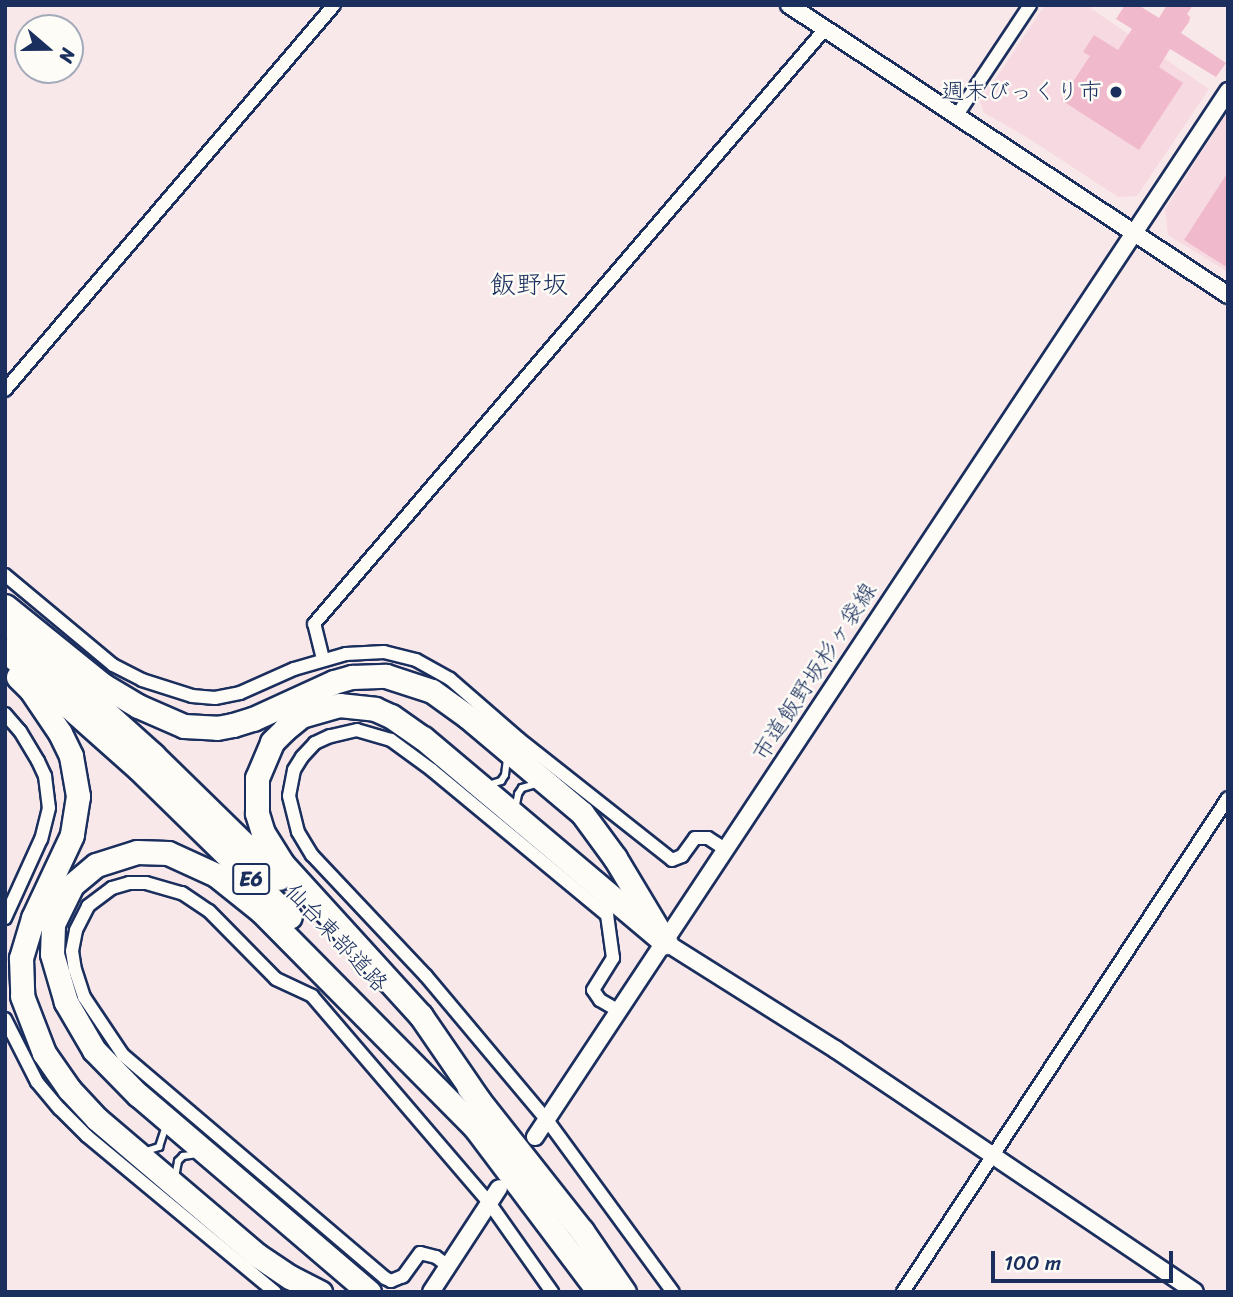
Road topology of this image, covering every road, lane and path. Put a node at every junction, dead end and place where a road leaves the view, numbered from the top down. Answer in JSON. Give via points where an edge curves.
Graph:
{"nodes":[{"id":1,"x":334,"y":5,"type":"edge"},
{"id":2,"x":789,"y":5,"type":"edge"},
{"id":3,"x":1030,"y":5,"type":"edge"},
{"id":4,"x":825,"y":29,"type":"junction"},
{"id":5,"x":1228,"y":91,"type":"edge"},
{"id":6,"x":957,"y":115,"type":"junction"},
{"id":7,"x":1132,"y":231,"type":"junction"},
{"id":8,"x":1228,"y":295,"type":"edge"},
{"id":9,"x":5,"y":390,"type":"edge"},
{"id":10,"x":5,"y":575,"type":"edge"},
{"id":11,"x":5,"y":606,"type":"edge"},
{"id":12,"x":5,"y":622,"type":"edge"},
{"id":13,"x":5,"y":650,"type":"edge"},
{"id":14,"x":323,"y":659,"type":"junction"},
{"id":15,"x":5,"y":665,"type":"edge"},
{"id":16,"x":5,"y":714,"type":"edge"},
{"id":17,"x":505,"y":750,"type":"junction"},
{"id":18,"x":476,"y":783,"type":"junction"},
{"id":19,"x":547,"y":785,"type":"junction"},
{"id":20,"x":1228,"y":798,"type":"edge"},
{"id":21,"x":514,"y":815,"type":"junction"},
{"id":22,"x":724,"y":849,"type":"junction"},
{"id":23,"x":5,"y":918,"type":"edge"},
{"id":24,"x":665,"y":942,"type":"junction"},
{"id":25,"x":620,"y":1011,"type":"junction"},
{"id":26,"x":5,"y":1019,"type":"edge"},
{"id":27,"x":478,"y":1099,"type":"junction"},
{"id":28,"x":163,"y":1117,"type":"junction"},
{"id":29,"x":547,"y":1119,"type":"junction"},
{"id":30,"x":477,"y":1129,"type":"junction"},
{"id":31,"x":536,"y":1137,"type":"dead end"},
{"id":32,"x":129,"y":1146,"type":"junction"},
{"id":33,"x":993,"y":1155,"type":"junction"},
{"id":34,"x":211,"y":1158,"type":"junction"},
{"id":35,"x":176,"y":1185,"type":"junction"},
{"id":36,"x":499,"y":1188,"type":"dead end"},
{"id":37,"x":489,"y":1204,"type":"junction"},
{"id":38,"x":448,"y":1266,"type":"junction"},
{"id":39,"x":275,"y":1292,"type":"edge"},
{"id":40,"x":320,"y":1292,"type":"edge"},
{"id":41,"x":369,"y":1292,"type":"edge"},
{"id":42,"x":431,"y":1292,"type":"edge"},
{"id":43,"x":552,"y":1292,"type":"edge"},
{"id":44,"x":599,"y":1292,"type":"edge"},
{"id":45,"x":624,"y":1292,"type":"edge"},
{"id":46,"x":673,"y":1292,"type":"edge"},
{"id":47,"x":903,"y":1292,"type":"edge"},
{"id":48,"x":1195,"y":1292,"type":"edge"}],
"edges":[{"from":1,"to":9,"type":"street"},
{"from":2,"to":4,"type":"street"},
{"from":3,"to":6,"type":"street"},
{"from":4,"to":6,"type":"street"},
{"from":4,"to":14,"type":"street","via":[[314,624]]},
{"from":5,"to":7,"type":"street","name":"市道飯野坂杉ヶ袋線"},
{"from":6,"to":7,"type":"street"},
{"from":7,"to":8,"type":"street"},
{"from":7,"to":22,"type":"street","name":"市道飯野坂杉ヶ袋線"},
{"from":10,"to":14,"type":"street","via":[[99,655],[168,690],[204,698],[228,696]]},
{"from":11,"to":17,"type":"highway","via":[[112,691],[184,726],[233,725],[334,682],[386,676],[415,683],[440,696]]},
{"from":12,"to":27,"type":"highway","name":"仙台東部道路","number":"E6","via":[[281,879]]},
{"from":13,"to":30,"type":"highway","name":"仙台東部道路","number":"E6","via":[[139,769],[276,903]]},
{"from":14,"to":22,"type":"street","via":[[384,652],[424,664],[450,679],[672,860],[682,856],[695,838],[708,838]]},
{"from":15,"to":32,"type":"highway","via":[[31,690],[60,733],[71,756],[78,796],[77,817],[64,856],[25,940],[20,977],[24,1004],[56,1071],[82,1104]]},
{"from":16,"to":23,"type":"street","via":[[38,761],[50,808]]},
{"from":17,"to":18,"type":"lane","via":[[507,768],[500,781]]},
{"from":17,"to":19,"type":"highway"},
{"from":18,"to":21,"type":"highway"},
{"from":18,"to":27,"type":"highway","via":[[391,716],[375,709],[339,705],[301,716],[272,742],[263,759],[256,796],[263,832],[282,863],[421,1016]]},
{"from":19,"to":21,"type":"lane","via":[[523,788]]},
{"from":19,"to":24,"type":"highway","via":[[592,826]]},
{"from":20,"to":33,"type":"street"},
{"from":21,"to":24,"type":"highway"},
{"from":22,"to":24,"type":"street","name":"市道飯野坂杉ヶ袋線"},
{"from":24,"to":25,"type":"street","name":"市道飯野坂杉ヶ袋線"},
{"from":24,"to":33,"type":"street"},
{"from":25,"to":29,"type":"street","name":"市道飯野坂杉ヶ袋線"},
{"from":25,"to":29,"type":"street","via":[[600,1000],[593,990],[613,958],[607,915],[432,770],[391,740],[357,730],[330,736],[302,757],[289,796],[298,832],[312,855],[426,976]]},
{"from":26,"to":39,"type":"street","via":[[37,1082],[60,1110]]},
{"from":27,"to":45,"type":"highway","name":"仙台東部道路","number":"E6"},
{"from":28,"to":30,"type":"highway","via":[[104,1064],[84,1036],[59,985],[52,954],[53,924],[72,885],[96,865],[137,852],[183,858],[231,886],[307,956]]},
{"from":28,"to":32,"type":"lane","via":[[165,1134],[159,1147],[148,1152]]},
{"from":28,"to":34,"type":"highway"},
{"from":29,"to":31,"type":"street","name":"市道飯野坂杉ヶ袋線"},
{"from":29,"to":46,"type":"street"},
{"from":30,"to":44,"type":"highway","name":"仙台東部道路","number":"E6"},
{"from":32,"to":35,"type":"highway"},
{"from":33,"to":47,"type":"street"},
{"from":33,"to":48,"type":"street"},
{"from":34,"to":35,"type":"lane","via":[[183,1156],[176,1169]]},
{"from":34,"to":41,"type":"highway"},
{"from":35,"to":40,"type":"highway","via":[[274,1268]]},
{"from":36,"to":37,"type":"street"},
{"from":37,"to":38,"type":"street"},
{"from":37,"to":38,"type":"street","via":[[312,996],[276,979],[209,911],[182,893],[146,883],[112,888],[88,906],[76,930],[75,970],[83,997],[123,1055],[385,1278],[391,1281],[403,1276],[420,1253]]},
{"from":37,"to":43,"type":"street"},
{"from":38,"to":42,"type":"street"}]}
